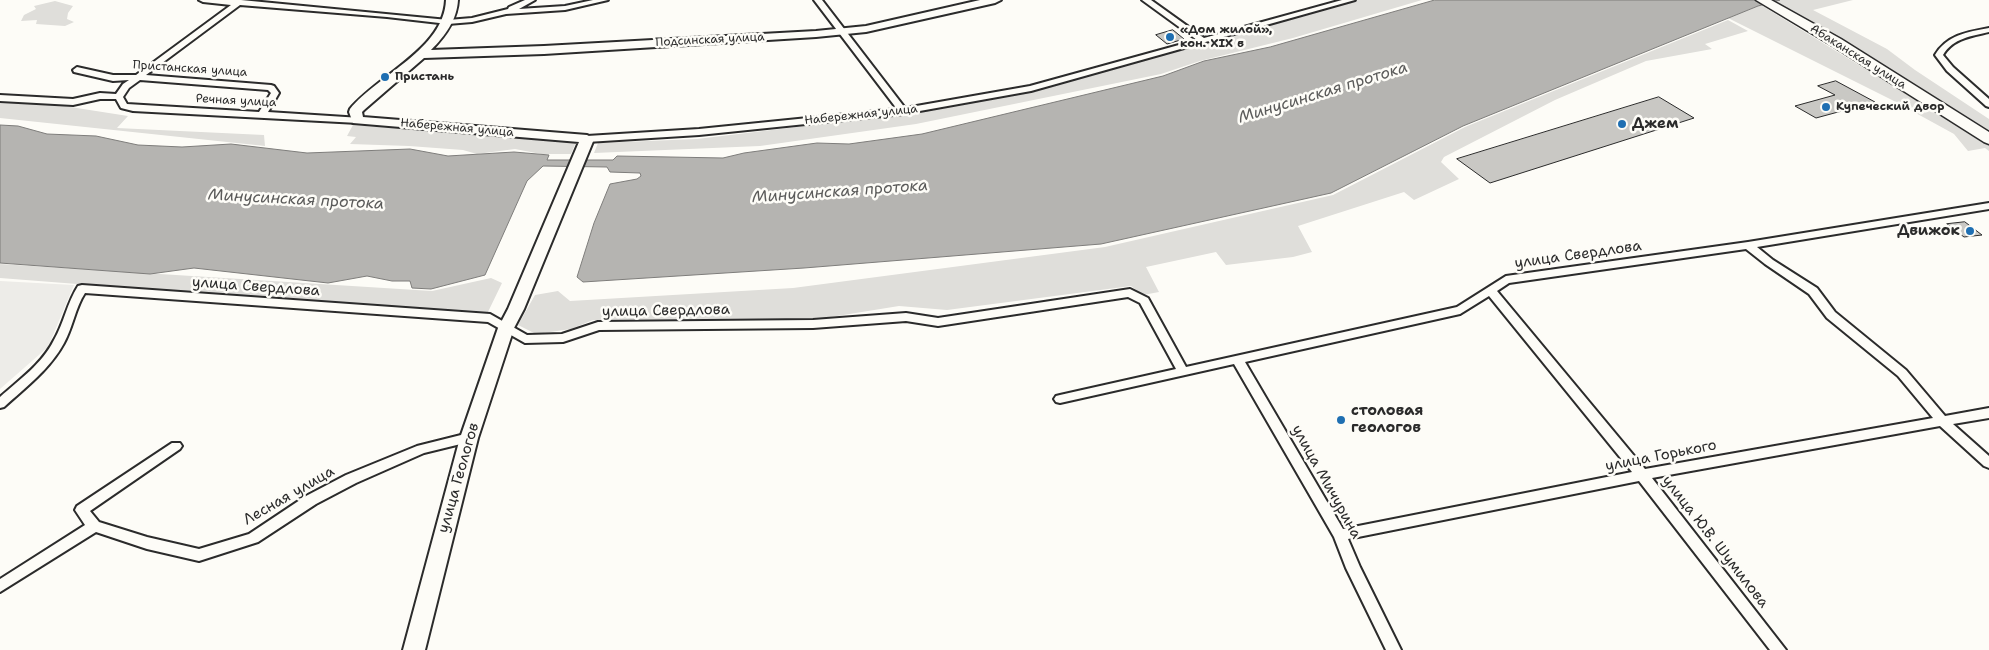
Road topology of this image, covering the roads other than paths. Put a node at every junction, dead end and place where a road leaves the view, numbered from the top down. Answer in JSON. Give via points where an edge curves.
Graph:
{"nodes":[{"id":1,"x":203,"y":0,"type":"edge"},
{"id":2,"x":452,"y":0,"type":"edge"},
{"id":3,"x":531,"y":0,"type":"edge"},
{"id":4,"x":560,"y":0,"type":"edge"},
{"id":5,"x":604,"y":0,"type":"edge"},
{"id":6,"x":818,"y":0,"type":"edge"},
{"id":7,"x":995,"y":0,"type":"edge"},
{"id":8,"x":1146,"y":0,"type":"edge"},
{"id":9,"x":1351,"y":0,"type":"edge"},
{"id":10,"x":1762,"y":0,"type":"edge"},
{"id":11,"x":240,"y":2,"type":"junction"},
{"id":12,"x":565,"y":8,"type":"junction"},
{"id":13,"x":506,"y":12,"type":"junction"},
{"id":14,"x":448,"y":22,"type":"junction"},
{"id":15,"x":1989,"y":30,"type":"edge"},
{"id":16,"x":844,"y":31,"type":"junction"},
{"id":17,"x":1202,"y":40,"type":"junction"},
{"id":18,"x":422,"y":54,"type":"junction"},
{"id":19,"x":77,"y":70,"type":"dead end"},
{"id":20,"x":139,"y":77,"type":"junction"},
{"id":21,"x":120,"y":97,"type":"junction"},
{"id":22,"x":0,"y":98,"type":"edge"},
{"id":23,"x":1989,"y":104,"type":"edge"},
{"id":24,"x":903,"y":112,"type":"junction"},
{"id":25,"x":262,"y":114,"type":"junction"},
{"id":26,"x":358,"y":120,"type":"junction"},
{"id":27,"x":1989,"y":139,"type":"edge"},
{"id":28,"x":585,"y":144,"type":"junction"},
{"id":29,"x":1989,"y":206,"type":"edge"},
{"id":30,"x":1748,"y":245,"type":"junction"},
{"id":31,"x":1491,"y":291,"type":"junction"},
{"id":32,"x":506,"y":328,"type":"junction"},
{"id":33,"x":1237,"y":360,"type":"junction"},
{"id":34,"x":1184,"y":371,"type":"junction"},
{"id":35,"x":1060,"y":399,"type":"dead end"},
{"id":36,"x":0,"y":404,"type":"edge"},
{"id":37,"x":1989,"y":413,"type":"edge"},
{"id":38,"x":1942,"y":421,"type":"junction"},
{"id":39,"x":469,"y":438,"type":"junction"},
{"id":40,"x":176,"y":446,"type":"dead end"},
{"id":41,"x":1989,"y":463,"type":"edge"},
{"id":42,"x":1642,"y":475,"type":"junction"},
{"id":43,"x":94,"y":526,"type":"junction"},
{"id":44,"x":1340,"y":535,"type":"junction"},
{"id":45,"x":0,"y":586,"type":"edge"},
{"id":46,"x":414,"y":650,"type":"edge"},
{"id":47,"x":1394,"y":650,"type":"edge"},
{"id":48,"x":1779,"y":650,"type":"edge"}],
"edges":[{"from":1,"to":11,"type":"street"},
{"from":2,"to":14,"type":"street"},
{"from":3,"to":13,"type":"street"},
{"from":4,"to":12,"type":"street"},
{"from":5,"to":12,"type":"street"},
{"from":6,"to":16,"type":"street"},
{"from":7,"to":16,"type":"street","name":"Подсинская улица"},
{"from":8,"to":17,"type":"street"},
{"from":9,"to":17,"type":"street","name":"Набережная улица"},
{"from":10,"to":27,"type":"main road","name":"Абаканская улица","via":[[1836,42]]},
{"from":11,"to":14,"type":"street"},
{"from":11,"to":20,"type":"street"},
{"from":12,"to":13,"type":"street"},
{"from":13,"to":14,"type":"street"},
{"from":14,"to":18,"type":"street"},
{"from":15,"to":23,"type":"street","via":[[1958,37],[1942,48],[1939,55]]},
{"from":16,"to":18,"type":"street","name":"Подсинская улица"},
{"from":16,"to":24,"type":"street"},
{"from":17,"to":24,"type":"street","name":"Набережная улица","via":[[1031,88]]},
{"from":18,"to":26,"type":"street","via":[[355,112]]},
{"from":19,"to":20,"type":"street","name":"Пристанская улица","via":[[113,78]]},
{"from":20,"to":21,"type":"street","via":[[126,86]]},
{"from":20,"to":25,"type":"street","name":"Пристанская улица","via":[[271,88],[275,93]]},
{"from":21,"to":22,"type":"street","via":[[100,96],[73,102]]},
{"from":21,"to":25,"type":"street","name":"Речная улица","via":[[124,106],[133,108]]},
{"from":24,"to":28,"type":"street","name":"Набережная улица"},
{"from":25,"to":26,"type":"street","name":"Речная улица"},
{"from":26,"to":28,"type":"street","name":"Набережная улица"},
{"from":28,"to":32,"type":"street","name":"улица Геологов"},
{"from":29,"to":30,"type":"street","name":"улица Свердлова"},
{"from":30,"to":31,"type":"street","name":"улица Свердлова","via":[[1506,280]]},
{"from":30,"to":38,"type":"street","via":[[1813,290],[1831,315],[1902,373]]},
{"from":31,"to":33,"type":"street","name":"улица Свердлова","via":[[1460,310]]},
{"from":31,"to":42,"type":"street","name":"улица Ю.В. Шумилова"},
{"from":32,"to":34,"type":"street","name":"улица Свердлова","via":[[525,339],[564,338],[598,326],[813,324],[906,316],[938,322],[1130,293],[1144,301]]},
{"from":32,"to":36,"type":"street","name":"улица Свердлова","via":[[490,318],[82,289],[73,302],[59,342],[39,369]]},
{"from":32,"to":39,"type":"street","name":"улица Геологов"},
{"from":33,"to":34,"type":"street","name":"улица Свердлова"},
{"from":33,"to":44,"type":"street","name":"улица Мичурина"},
{"from":34,"to":35,"type":"street","name":"улица Свердлова"},
{"from":37,"to":38,"type":"street","name":"улица Горького"},
{"from":38,"to":41,"type":"street"},
{"from":38,"to":42,"type":"street","name":"улица Горького"},
{"from":39,"to":43,"type":"street","name":"Лесная улица","via":[[421,450],[351,479],[311,500],[253,538],[199,555]]},
{"from":39,"to":46,"type":"street","name":"улица Геологов"},
{"from":40,"to":43,"type":"street","via":[[82,510]]},
{"from":42,"to":44,"type":"street","name":"улица Горького"},
{"from":42,"to":48,"type":"street","name":"улица Ю.В. Шумилова"},
{"from":43,"to":45,"type":"street"},
{"from":44,"to":47,"type":"street","name":"улица Мичурина"}]}
